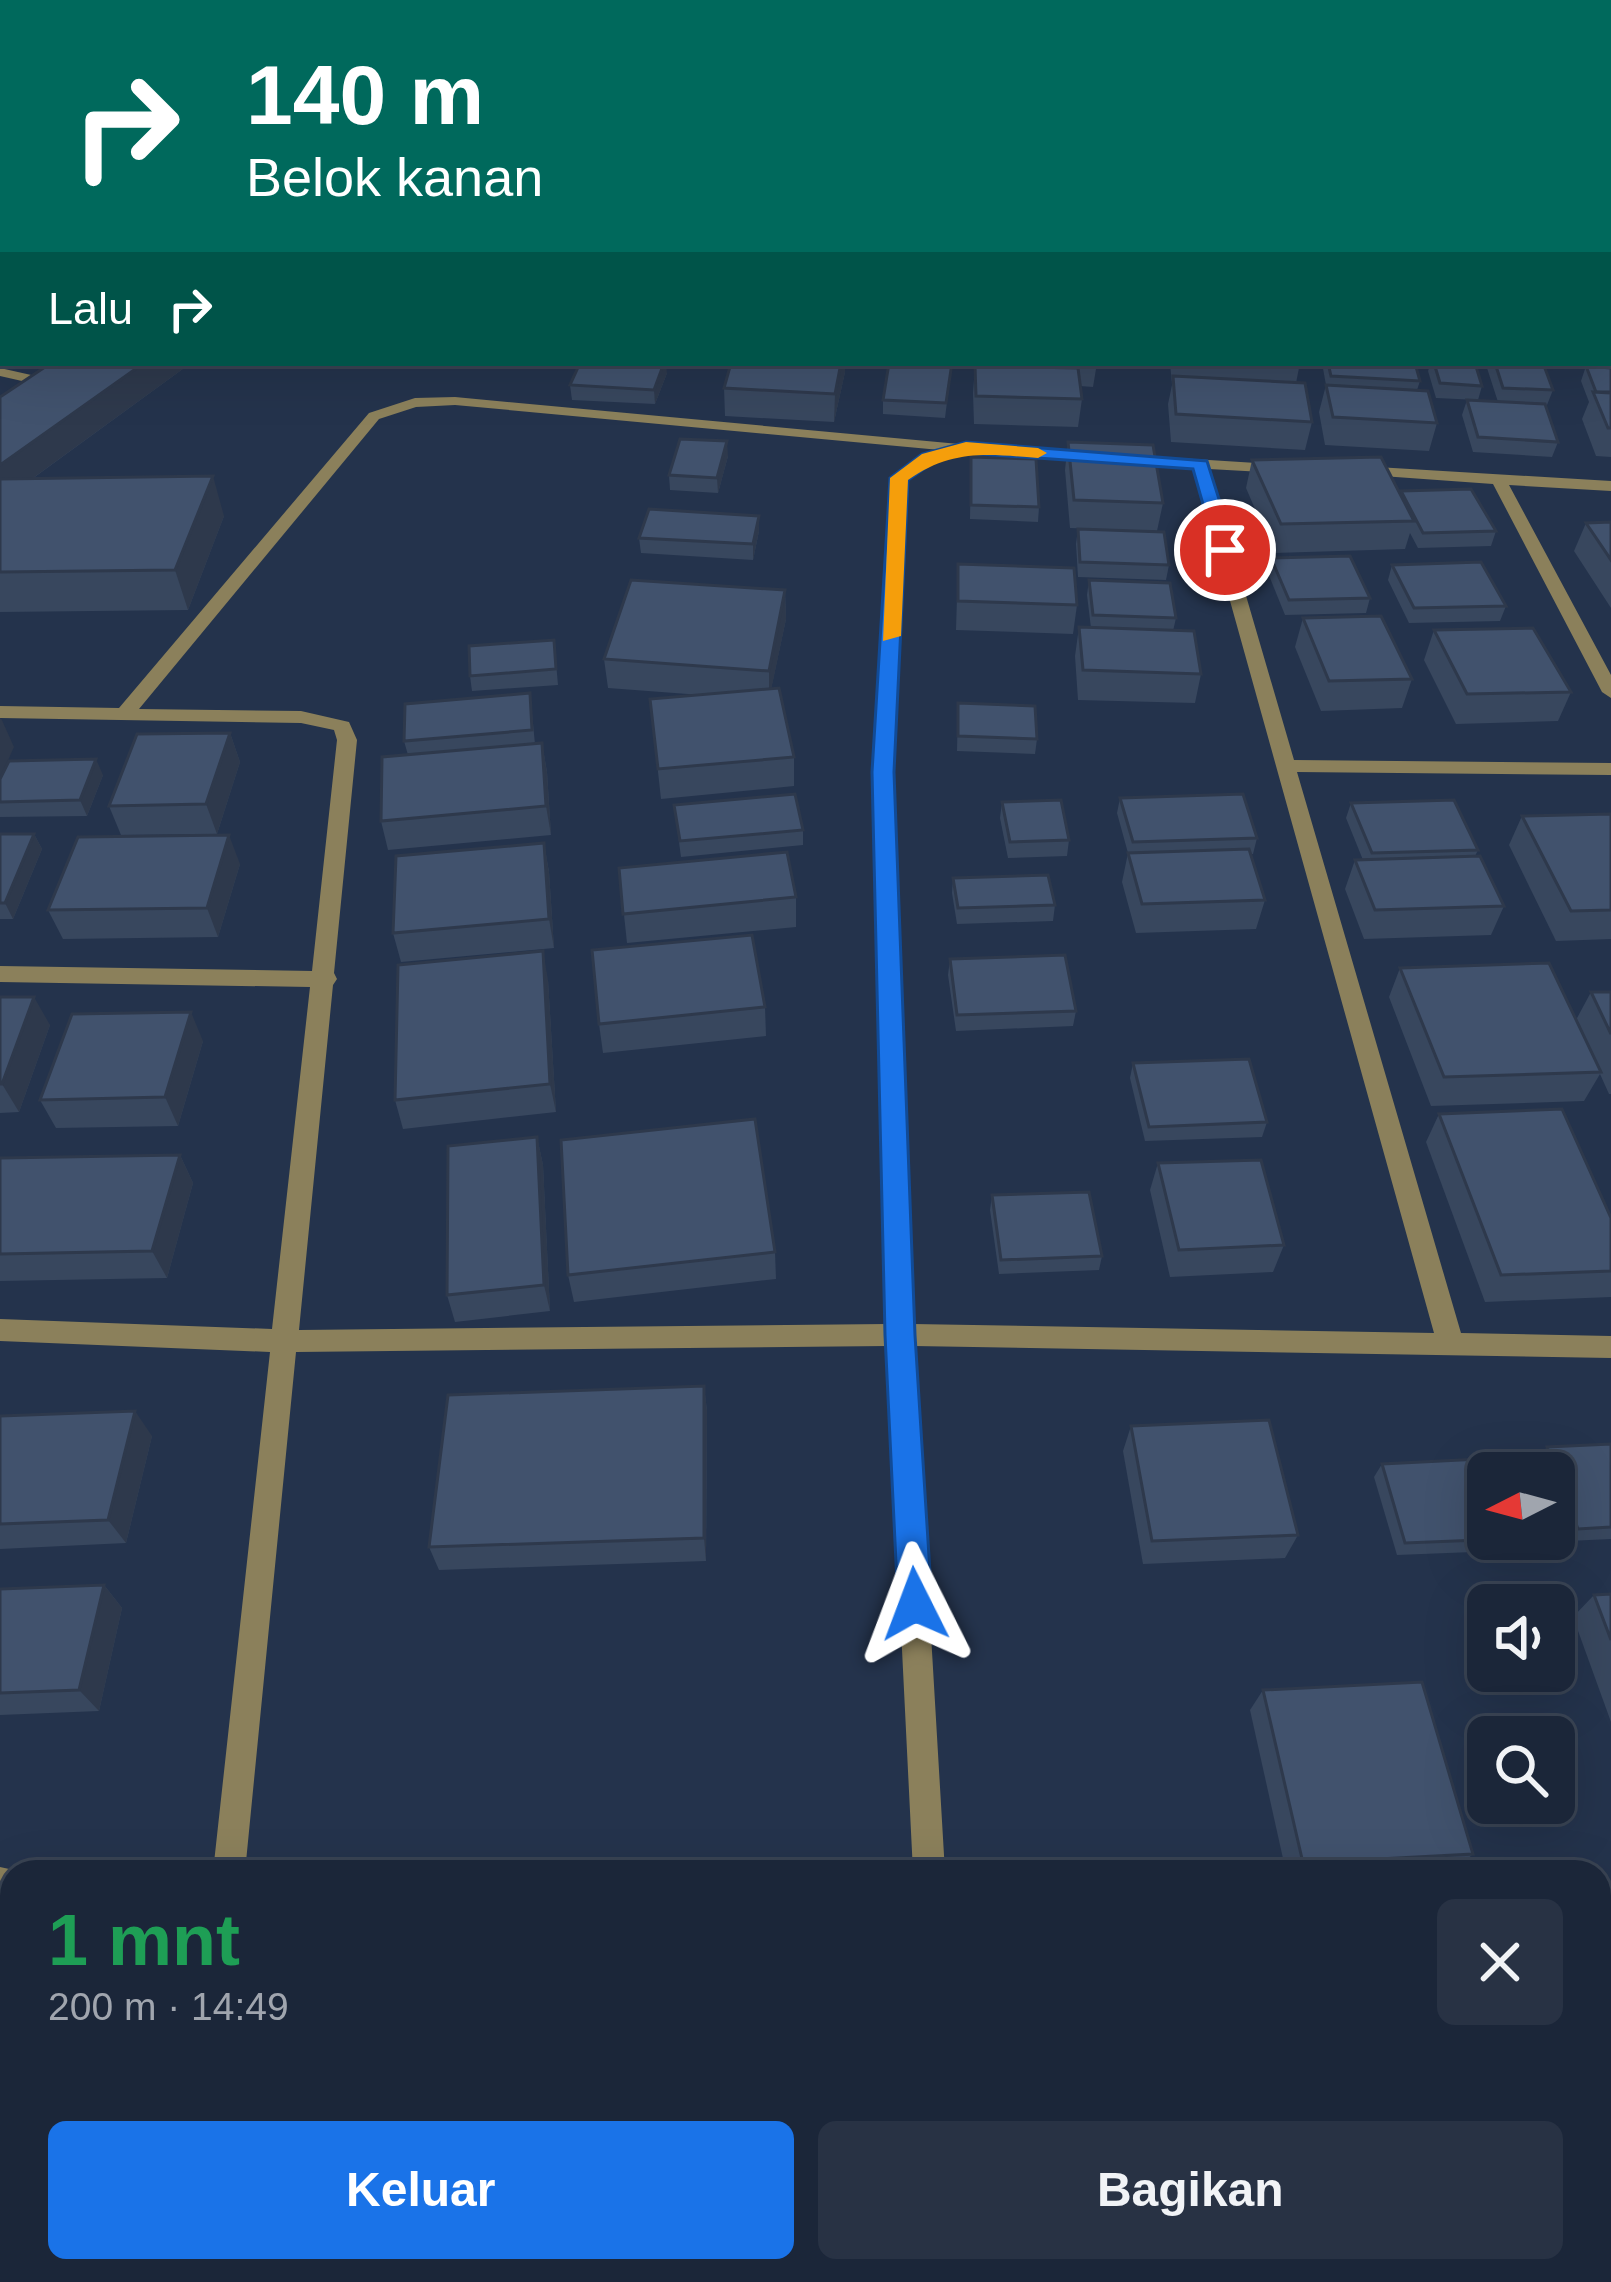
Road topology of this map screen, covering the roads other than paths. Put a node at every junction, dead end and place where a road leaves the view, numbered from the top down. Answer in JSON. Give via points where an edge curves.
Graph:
{"nodes":[{"id":1,"x":0,"y":372,"type":"edge"},
{"id":2,"x":44,"y":382,"type":"edge"},
{"id":3,"x":966,"y":447,"type":"junction"},
{"id":4,"x":1200,"y":464,"type":"junction"},
{"id":5,"x":1314,"y":470,"type":"edge"},
{"id":6,"x":1337,"y":470,"type":"edge"},
{"id":7,"x":1497,"y":478,"type":"junction"},
{"id":8,"x":1611,"y":486,"type":"edge"},
{"id":9,"x":1611,"y":692,"type":"edge"},
{"id":10,"x":0,"y":712,"type":"edge"},
{"id":11,"x":126,"y":712,"type":"junction"},
{"id":12,"x":1288,"y":766,"type":"junction"},
{"id":13,"x":1611,"y":769,"type":"edge"},
{"id":14,"x":0,"y":974,"type":"edge"},
{"id":15,"x":326,"y":979,"type":"junction"},
{"id":16,"x":0,"y":1330,"type":"edge"},
{"id":17,"x":900,"y":1335,"type":"junction"},
{"id":18,"x":281,"y":1341,"type":"junction"},
{"id":19,"x":1451,"y":1346,"type":"junction"},
{"id":20,"x":1611,"y":1346,"type":"edge"},
{"id":21,"x":230,"y":1860,"type":"edge"},
{"id":22,"x":928,"y":1860,"type":"edge"}],
"edges":[{"from":1,"to":2,"type":"street"},
{"from":3,"to":4,"type":"street"},
{"from":3,"to":11,"type":"street","via":[[455,400],[389,408],[374,416]]},
{"from":3,"to":17,"type":"street","via":[[899,478],[883,772]]},
{"from":4,"to":5,"type":"street"},
{"from":4,"to":12,"type":"street"},
{"from":6,"to":7,"type":"street"},
{"from":7,"to":8,"type":"street"},
{"from":7,"to":9,"type":"street"},
{"from":10,"to":11,"type":"street"},
{"from":11,"to":15,"type":"street","via":[[301,717],[342,726]]},
{"from":12,"to":13,"type":"street"},
{"from":12,"to":19,"type":"street"},
{"from":14,"to":15,"type":"street"},
{"from":15,"to":18,"type":"street"},
{"from":16,"to":18,"type":"street"},
{"from":17,"to":18,"type":"street"},
{"from":17,"to":19,"type":"street"},
{"from":17,"to":22,"type":"street"},
{"from":18,"to":21,"type":"street"},
{"from":19,"to":20,"type":"street"}]}
